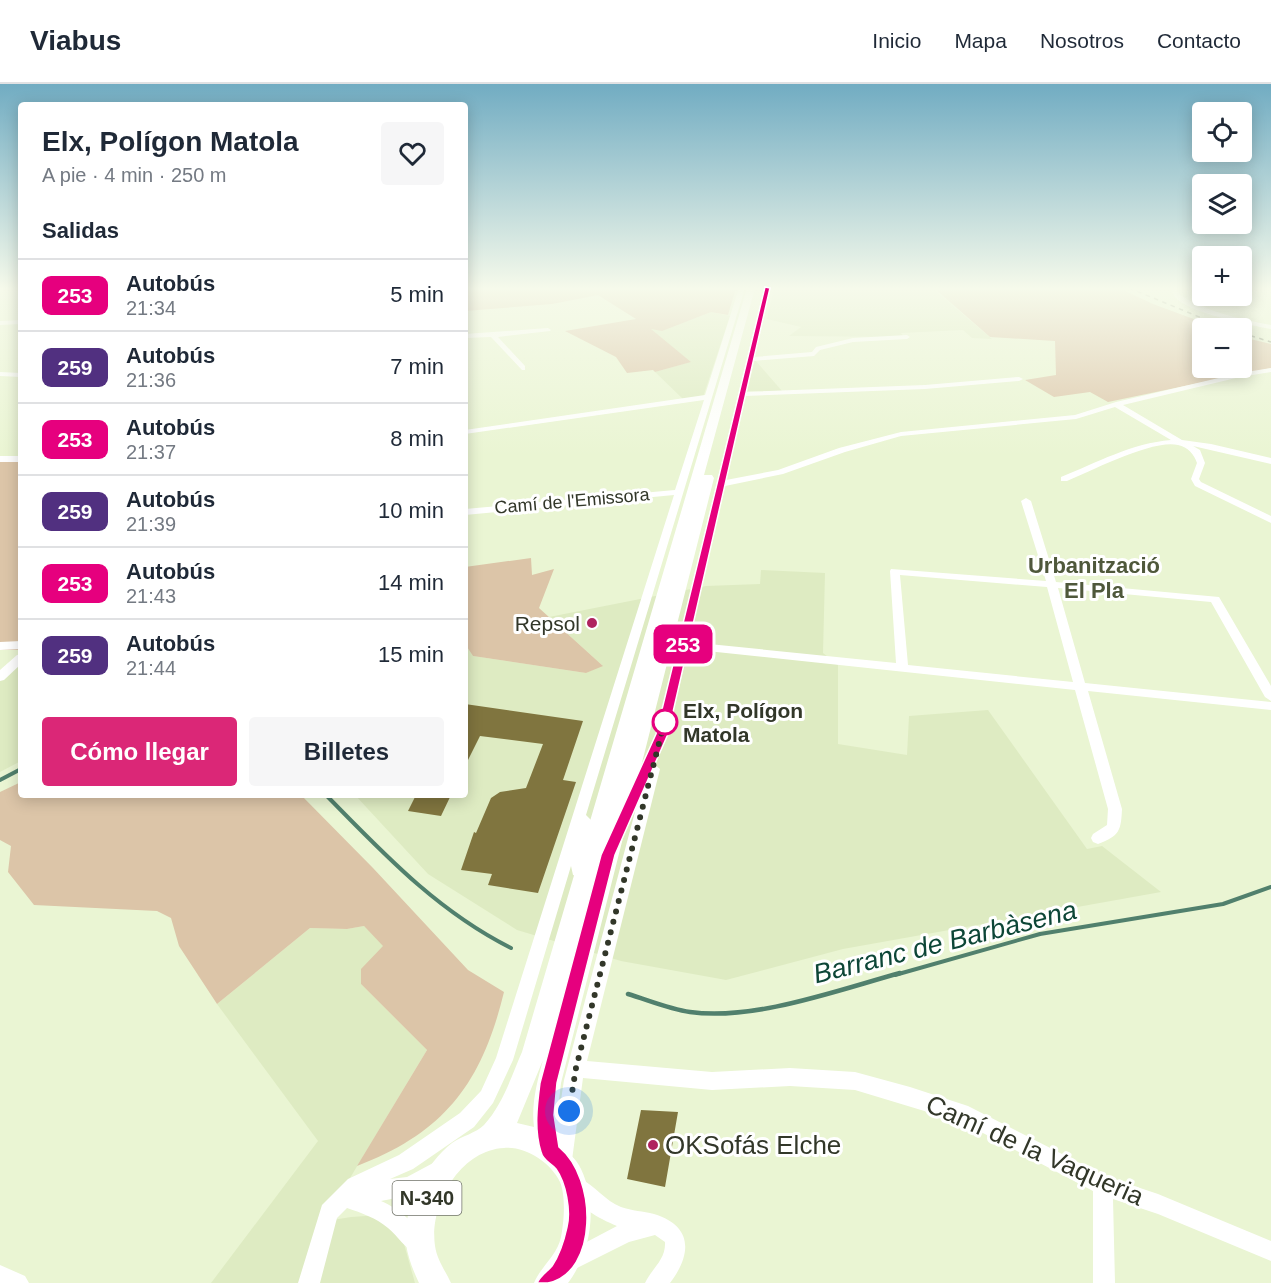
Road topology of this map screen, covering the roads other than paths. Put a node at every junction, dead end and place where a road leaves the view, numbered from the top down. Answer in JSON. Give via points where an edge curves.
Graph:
{"nodes":[{"id":1,"x":503,"y":344,"type":"edge"},
{"id":2,"x":728,"y":344,"type":"edge"},
{"id":3,"x":731,"y":344,"type":"edge"},
{"id":4,"x":744,"y":344,"type":"edge"},
{"id":5,"x":753,"y":344,"type":"edge"},
{"id":6,"x":836,"y":344,"type":"edge"},
{"id":7,"x":750,"y":358,"type":"junction"},
{"id":8,"x":522,"y":368,"type":"dead end"},
{"id":9,"x":1270,"y":371,"type":"edge"},
{"id":10,"x":0,"y":374,"type":"edge"},
{"id":11,"x":10,"y":375,"type":"junction"},
{"id":12,"x":18,"y":375,"type":"edge"},
{"id":13,"x":1018,"y":379,"type":"dead end"},
{"id":14,"x":0,"y":386,"type":"edge"},
{"id":15,"x":742,"y":394,"type":"junction"},
{"id":16,"x":709,"y":398,"type":"junction"},
{"id":17,"x":1116,"y":404,"type":"junction"},
{"id":18,"x":468,"y":432,"type":"edge"},
{"id":19,"x":1184,"y":443,"type":"junction"},
{"id":20,"x":0,"y":459,"type":"edge"},
{"id":21,"x":18,"y":459,"type":"edge"},
{"id":22,"x":1271,"y":461,"type":"edge"},
{"id":23,"x":1064,"y":479,"type":"dead end"},
{"id":24,"x":720,"y":484,"type":"junction"},
{"id":25,"x":680,"y":492,"type":"junction"},
{"id":26,"x":1026,"y":501,"type":"dead end"},
{"id":27,"x":468,"y":512,"type":"edge"},
{"id":28,"x":1271,"y":520,"type":"edge"},
{"id":29,"x":1052,"y":585,"type":"junction"},
{"id":30,"x":18,"y":645,"type":"edge"},
{"id":31,"x":683,"y":645,"type":"junction"},
{"id":32,"x":0,"y":646,"type":"edge"},
{"id":33,"x":18,"y":661,"type":"edge"},
{"id":34,"x":902,"y":668,"type":"junction"},
{"id":35,"x":0,"y":677,"type":"edge"},
{"id":36,"x":1081,"y":686,"type":"junction"},
{"id":37,"x":1271,"y":697,"type":"edge"},
{"id":38,"x":1271,"y":706,"type":"edge"},
{"id":39,"x":662,"y":734,"type":"junction"},
{"id":40,"x":588,"y":789,"type":"junction"},
{"id":41,"x":1098,"y":838,"type":"dead end"},
{"id":42,"x":608,"y":855,"type":"junction"},
{"id":43,"x":573,"y":913,"type":"junction"},
{"id":44,"x":576,"y":1068,"type":"junction"},
{"id":45,"x":490,"y":1138,"type":"junction"},
{"id":46,"x":562,"y":1165,"type":"junction"},
{"id":47,"x":443,"y":1168,"type":"junction"},
{"id":48,"x":1103,"y":1186,"type":"junction"},
{"id":49,"x":344,"y":1197,"type":"junction"},
{"id":50,"x":656,"y":1226,"type":"junction"},
{"id":51,"x":420,"y":1248,"type":"junction"},
{"id":52,"x":1271,"y":1251,"type":"edge"},
{"id":53,"x":555,"y":1274,"type":"edge"},
{"id":54,"x":0,"y":1275,"type":"edge"},
{"id":55,"x":18,"y":1283,"type":"edge"},
{"id":56,"x":309,"y":1283,"type":"edge"},
{"id":57,"x":436,"y":1283,"type":"edge"},
{"id":58,"x":656,"y":1283,"type":"edge"},
{"id":59,"x":1104,"y":1283,"type":"edge"}],
"edges":[{"from":1,"to":8,"type":"street"},
{"from":2,"to":16,"type":"street"},
{"from":3,"to":43,"type":"highway","number":"N-340"},
{"from":4,"to":42,"type":"highway"},
{"from":5,"to":7,"type":"street"},
{"from":6,"to":7,"type":"street","via":[[818,348],[814,354]]},
{"from":7,"to":15,"type":"street"},
{"from":9,"to":17,"type":"street"},
{"from":10,"to":11,"type":"street"},
{"from":11,"to":12,"type":"street"},
{"from":11,"to":14,"type":"street"},
{"from":13,"to":15,"type":"street"},
{"from":15,"to":24,"type":"street"},
{"from":16,"to":18,"type":"street"},
{"from":16,"to":25,"type":"street"},
{"from":17,"to":19,"type":"street"},
{"from":17,"to":24,"type":"street","via":[[1076,417],[901,434],[780,472]]},
{"from":19,"to":22,"type":"street"},
{"from":19,"to":23,"type":"street","via":[[1131,453]]},
{"from":19,"to":28,"type":"street","via":[[1201,458],[1195,479],[1198,484]]},
{"from":20,"to":21,"type":"street"},
{"from":24,"to":31,"type":"street"},
{"from":25,"to":27,"type":"street","name":"Camí de l'Emissora"},
{"from":25,"to":40,"type":"street"},
{"from":26,"to":29,"type":"street"},
{"from":29,"to":34,"type":"street","via":[[895,571]]},
{"from":29,"to":36,"type":"street"},
{"from":29,"to":37,"type":"street","via":[[1215,599]]},
{"from":30,"to":32,"type":"street"},
{"from":31,"to":34,"type":"street"},
{"from":31,"to":39,"type":"street"},
{"from":33,"to":35,"type":"street"},
{"from":34,"to":36,"type":"street"},
{"from":36,"to":38,"type":"street"},
{"from":36,"to":41,"type":"street","via":[[1115,809],[1114,828]]},
{"from":39,"to":42,"type":"street"},
{"from":39,"to":44,"type":"street"},
{"from":40,"to":43,"type":"street"},
{"from":40,"to":49,"type":"street","via":[[504,1060],[487,1097],[467,1120],[440,1141],[355,1186]]},
{"from":42,"to":46,"type":"highway","via":[[549,1083],[545,1115]]},
{"from":43,"to":45,"type":"highway","number":"N-340","via":[[534,1052],[509,1113]]},
{"from":44,"to":46,"type":"street"},
{"from":44,"to":48,"type":"street","name":"Camí de la Vaqueria","via":[[712,1081],[790,1077],[855,1081],[968,1115]]},
{"from":45,"to":46,"type":"highway","number":"N-340","via":[[514,1136],[540,1144]]},
{"from":45,"to":47,"type":"highway","number":"N-340","via":[[465,1149]]},
{"from":46,"to":50,"type":"street","via":[[594,1204],[622,1218]]},
{"from":46,"to":53,"type":"highway","via":[[578,1224],[571,1252]]},
{"from":47,"to":49,"type":"street","via":[[410,1186]]},
{"from":47,"to":51,"type":"highway","number":"N-340","via":[[430,1188],[419,1224]]},
{"from":48,"to":52,"type":"street","name":"Camí de la Vaqueria","via":[[1158,1204]]},
{"from":48,"to":59,"type":"street"},
{"from":49,"to":51,"type":"street","via":[[376,1207],[399,1222]]},
{"from":49,"to":56,"type":"street","via":[[330,1212]]},
{"from":50,"to":53,"type":"street","via":[[626,1232]]},
{"from":50,"to":58,"type":"street","via":[[666,1229],[674,1238],[675,1254]]},
{"from":51,"to":57,"type":"highway","number":"N-340"},
{"from":54,"to":55,"type":"street"}]}
